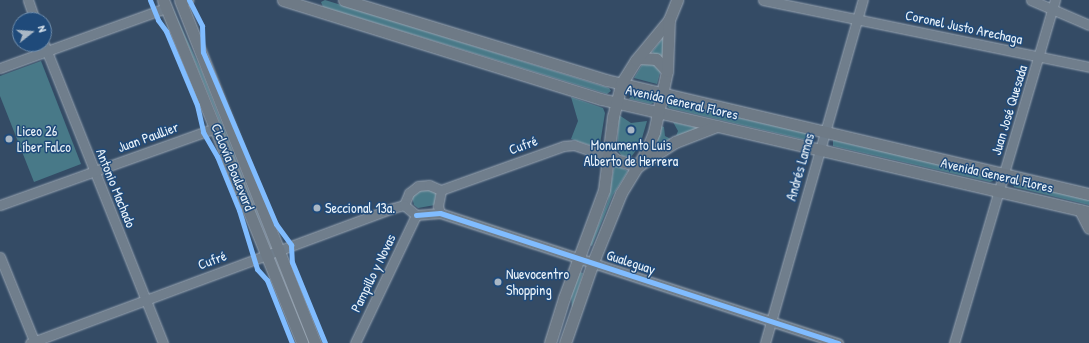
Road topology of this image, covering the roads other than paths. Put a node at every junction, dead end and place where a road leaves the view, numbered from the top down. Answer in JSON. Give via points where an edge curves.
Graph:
{"nodes":[{"id":1,"x":28,"y":0,"type":"edge"},
{"id":2,"x":283,"y":0,"type":"edge"},
{"id":3,"x":344,"y":0,"type":"edge"},
{"id":4,"x":676,"y":0,"type":"edge"},
{"id":5,"x":763,"y":0,"type":"edge"},
{"id":6,"x":863,"y":0,"type":"edge"},
{"id":7,"x":1031,"y":0,"type":"edge"},
{"id":8,"x":175,"y":2,"type":"edge"},
{"id":9,"x":313,"y":5,"type":"edge"},
{"id":10,"x":1054,"y":5,"type":"edge"},
{"id":11,"x":32,"y":12,"type":"edge"},
{"id":12,"x":857,"y":19,"type":"junction"},
{"id":13,"x":669,"y":20,"type":"junction"},
{"id":14,"x":1089,"y":24,"type":"edge"},
{"id":15,"x":52,"y":45,"type":"edge"},
{"id":16,"x":34,"y":52,"type":"edge"},
{"id":17,"x":47,"y":52,"type":"edge"},
{"id":18,"x":1040,"y":57,"type":"junction"},
{"id":19,"x":638,"y":58,"type":"junction"},
{"id":20,"x":1089,"y":67,"type":"edge"},
{"id":21,"x":0,"y":68,"type":"edge"},
{"id":22,"x":667,"y":71,"type":"junction"},
{"id":23,"x":621,"y":84,"type":"junction"},
{"id":24,"x":663,"y":94,"type":"junction"},
{"id":25,"x":616,"y":102,"type":"junction"},
{"id":26,"x":659,"y":112,"type":"junction"},
{"id":27,"x":720,"y":126,"type":"junction"},
{"id":28,"x":215,"y":128,"type":"junction"},
{"id":29,"x":825,"y":131,"type":"junction"},
{"id":30,"x":820,"y":148,"type":"junction"},
{"id":31,"x":609,"y":154,"type":"junction"},
{"id":32,"x":638,"y":166,"type":"junction"},
{"id":33,"x":95,"y":171,"type":"junction"},
{"id":34,"x":1004,"y":172,"type":"junction"},
{"id":35,"x":441,"y":190,"type":"junction"},
{"id":36,"x":998,"y":191,"type":"junction"},
{"id":37,"x":1089,"y":194,"type":"edge"},
{"id":38,"x":0,"y":205,"type":"edge"},
{"id":39,"x":404,"y":205,"type":"junction"},
{"id":40,"x":1084,"y":211,"type":"edge"},
{"id":41,"x":440,"y":213,"type":"junction"},
{"id":42,"x":416,"y":215,"type":"junction"},
{"id":43,"x":1089,"y":228,"type":"edge"},
{"id":44,"x":278,"y":252,"type":"junction"},
{"id":45,"x":268,"y":256,"type":"junction"},
{"id":46,"x":0,"y":257,"type":"edge"},
{"id":47,"x":579,"y":258,"type":"junction"},
{"id":48,"x":593,"y":262,"type":"junction"},
{"id":49,"x":146,"y":300,"type":"junction"},
{"id":50,"x":771,"y":321,"type":"junction"},
{"id":51,"x":33,"y":343,"type":"edge"},
{"id":52,"x":163,"y":343,"type":"edge"},
{"id":53,"x":302,"y":343,"type":"edge"},
{"id":54,"x":315,"y":343,"type":"edge"},
{"id":55,"x":355,"y":343,"type":"edge"},
{"id":56,"x":550,"y":343,"type":"edge"},
{"id":57,"x":565,"y":343,"type":"edge"},
{"id":58,"x":765,"y":343,"type":"edge"},
{"id":59,"x":838,"y":343,"type":"edge"},
{"id":60,"x":954,"y":343,"type":"edge"}],
"edges":[{"from":1,"to":11,"type":"street"},
{"from":2,"to":9,"type":"main road","name":"Avenida General Flores"},
{"from":3,"to":23,"type":"main road","name":"Avenida General Flores"},
{"from":4,"to":13,"type":"main road"},
{"from":5,"to":12,"type":"street","name":"Coronel Justo Arechaga"},
{"from":6,"to":12,"type":"street","name":"Andrés Lamas"},
{"from":7,"to":10,"type":"street"},
{"from":8,"to":15,"type":"street"},
{"from":8,"to":28,"type":"main road"},
{"from":8,"to":44,"type":"main road","via":[[186,17]]},
{"from":9,"to":25,"type":"main road","name":"Avenida General Flores"},
{"from":10,"to":14,"type":"street"},
{"from":10,"to":18,"type":"street","name":"Juan José Quesada"},
{"from":12,"to":18,"type":"street","name":"Coronel Justo Arechaga"},
{"from":12,"to":29,"type":"street","name":"Andrés Lamas"},
{"from":13,"to":19,"type":"main road"},
{"from":13,"to":22,"type":"main road"},
{"from":16,"to":21,"type":"street"},
{"from":17,"to":33,"type":"street","name":"Antonio Machado"},
{"from":18,"to":20,"type":"street","name":"Coronel Justo Arechaga"},
{"from":18,"to":34,"type":"street","name":"Juan José Quesada"},
{"from":19,"to":22,"type":"main road","via":[[656,59]]},
{"from":19,"to":23,"type":"main road"},
{"from":22,"to":24,"type":"main road"},
{"from":23,"to":24,"type":"main road","name":"Avenida General Flores"},
{"from":23,"to":25,"type":"main road"},
{"from":24,"to":26,"type":"main road"},
{"from":24,"to":29,"type":"main road","name":"Avenida General Flores"},
{"from":25,"to":26,"type":"main road","name":"Avenida General Flores"},
{"from":25,"to":31,"type":"main road"},
{"from":26,"to":27,"type":"main road","name":"Avenida General Flores"},
{"from":26,"to":32,"type":"main road","via":[[654,132]]},
{"from":27,"to":30,"type":"main road","name":"Avenida General Flores"},
{"from":27,"to":32,"type":"main road","via":[[675,142]]},
{"from":28,"to":33,"type":"street","name":"Juan Paullier"},
{"from":28,"to":45,"type":"main road"},
{"from":29,"to":30,"type":"street","name":"Andrés Lamas"},
{"from":29,"to":34,"type":"main road","name":"Avenida General Flores"},
{"from":30,"to":36,"type":"main road","name":"Avenida General Flores"},
{"from":30,"to":50,"type":"street","name":"Andrés Lamas"},
{"from":31,"to":32,"type":"main road","name":"Cufré","via":[[616,160]]},
{"from":31,"to":35,"type":"street","name":"Cufré","via":[[597,153],[574,145],[564,146]]},
{"from":31,"to":47,"type":"main road","via":[[601,200]]},
{"from":32,"to":48,"type":"main road","via":[[621,193]]},
{"from":33,"to":38,"type":"street","name":"Juan Paullier"},
{"from":33,"to":49,"type":"street","name":"Antonio Machado"},
{"from":34,"to":36,"type":"street","name":"Juan José Quesada"},
{"from":34,"to":37,"type":"main road","name":"Avenida General Flores"},
{"from":35,"to":39,"type":"street","via":[[429,185],[418,186],[409,193]]},
{"from":35,"to":41,"type":"street","via":[[438,206]]},
{"from":36,"to":40,"type":"main road","name":"Avenida General Flores"},
{"from":36,"to":60,"type":"street","name":"Juan José Quesada"},
{"from":39,"to":42,"type":"street"},
{"from":39,"to":44,"type":"street","name":"Cufré"},
{"from":40,"to":43,"type":"main road","name":"Avenida General Flores"},
{"from":41,"to":42,"type":"street","name":"Gualeguay"},
{"from":41,"to":47,"type":"street","name":"Gualeguay"},
{"from":42,"to":55,"type":"street","name":"Pampillo y Novas"},
{"from":44,"to":45,"type":"street","name":"Cufré"},
{"from":44,"to":54,"type":"main road"},
{"from":45,"to":49,"type":"street","name":"Cufré"},
{"from":45,"to":53,"type":"main road"},
{"from":46,"to":51,"type":"street"},
{"from":47,"to":48,"type":"street","name":"Gualeguay"},
{"from":47,"to":56,"type":"main road"},
{"from":48,"to":50,"type":"street","name":"Gualeguay"},
{"from":48,"to":57,"type":"main road"},
{"from":49,"to":51,"type":"street","name":"Cufré"},
{"from":49,"to":52,"type":"street","name":"Antonio Machado"},
{"from":50,"to":58,"type":"street","name":"Andrés Lamas"},
{"from":50,"to":59,"type":"street","name":"Gualeguay"}]}
